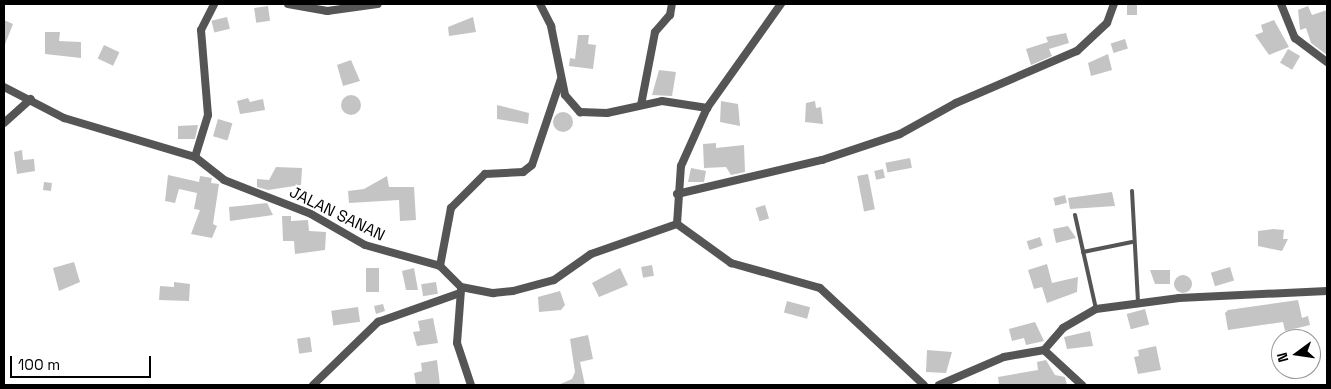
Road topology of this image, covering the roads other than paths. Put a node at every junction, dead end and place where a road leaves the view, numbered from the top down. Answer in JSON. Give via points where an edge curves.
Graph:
{"nodes":[{"id":1,"x":214,"y":4,"type":"edge"},
{"id":2,"x":288,"y":4,"type":"edge"},
{"id":3,"x":378,"y":4,"type":"edge"},
{"id":4,"x":540,"y":4,"type":"edge"},
{"id":5,"x":672,"y":4,"type":"edge"},
{"id":6,"x":781,"y":4,"type":"edge"},
{"id":7,"x":1114,"y":4,"type":"edge"},
{"id":8,"x":1281,"y":4,"type":"edge"},
{"id":9,"x":1327,"y":62,"type":"edge"},
{"id":10,"x":561,"y":79,"type":"junction"},
{"id":11,"x":4,"y":87,"type":"edge"},
{"id":12,"x":31,"y":99,"type":"junction"},
{"id":13,"x":641,"y":105,"type":"junction"},
{"id":14,"x":707,"y":108,"type":"junction"},
{"id":15,"x":4,"y":123,"type":"edge"},
{"id":16,"x":195,"y":157,"type":"junction"},
{"id":17,"x":1132,"y":191,"type":"dead end"},
{"id":18,"x":677,"y":194,"type":"junction"},
{"id":19,"x":1075,"y":215,"type":"dead end"},
{"id":20,"x":677,"y":224,"type":"junction"},
{"id":21,"x":1132,"y":242,"type":"junction"},
{"id":22,"x":1083,"y":252,"type":"junction"},
{"id":23,"x":440,"y":266,"type":"junction"},
{"id":24,"x":461,"y":290,"type":"junction"},
{"id":25,"x":1327,"y":291,"type":"edge"},
{"id":26,"x":1138,"y":301,"type":"junction"},
{"id":27,"x":1096,"y":309,"type":"junction"},
{"id":28,"x":1044,"y":350,"type":"junction"},
{"id":29,"x":313,"y":385,"type":"edge"},
{"id":30,"x":471,"y":385,"type":"edge"},
{"id":31,"x":924,"y":385,"type":"edge"},
{"id":32,"x":939,"y":385,"type":"edge"},
{"id":33,"x":1082,"y":385,"type":"edge"}],
"edges":[{"from":1,"to":16,"type":"street","via":[[200,30],[208,115]]},
{"from":2,"to":3,"type":"street","via":[[327,11]]},
{"from":4,"to":10,"type":"street","via":[[551,26]]},
{"from":5,"to":13,"type":"street","via":[[670,15],[655,32]]},
{"from":6,"to":14,"type":"street"},
{"from":7,"to":18,"type":"street","via":[[1107,23],[1077,51],[956,103],[900,134],[822,160]]},
{"from":8,"to":9,"type":"street","via":[[1295,38]]},
{"from":10,"to":13,"type":"street","via":[[565,95],[580,112],[607,113]]},
{"from":10,"to":23,"type":"street","via":[[532,165],[523,172],[485,174],[452,208]]},
{"from":11,"to":12,"type":"street","name":"JALAN SANAN"},
{"from":12,"to":15,"type":"street"},
{"from":12,"to":16,"type":"street","name":"JALAN SANAN","via":[[64,118]]},
{"from":13,"to":14,"type":"street","via":[[677,101]]},
{"from":14,"to":18,"type":"street","via":[[681,166]]},
{"from":16,"to":23,"type":"street","name":"JALAN SANAN","via":[[224,180],[311,214],[365,245]]},
{"from":17,"to":21,"type":"lane"},
{"from":18,"to":20,"type":"street"},
{"from":19,"to":22,"type":"lane"},
{"from":20,"to":24,"type":"street","via":[[591,254],[562,276],[536,285],[493,293]]},
{"from":20,"to":31,"type":"street","via":[[731,263],[820,288]]},
{"from":21,"to":22,"type":"lane"},
{"from":21,"to":26,"type":"lane"},
{"from":22,"to":27,"type":"lane"},
{"from":23,"to":24,"type":"street","name":"JALAN SANAN"},
{"from":24,"to":29,"type":"street","via":[[378,322]]},
{"from":24,"to":30,"type":"street","via":[[457,343]]},
{"from":25,"to":26,"type":"street"},
{"from":26,"to":27,"type":"street"},
{"from":27,"to":28,"type":"street","via":[[1063,328]]},
{"from":28,"to":32,"type":"street","via":[[1004,357]]},
{"from":28,"to":33,"type":"street"}]}
